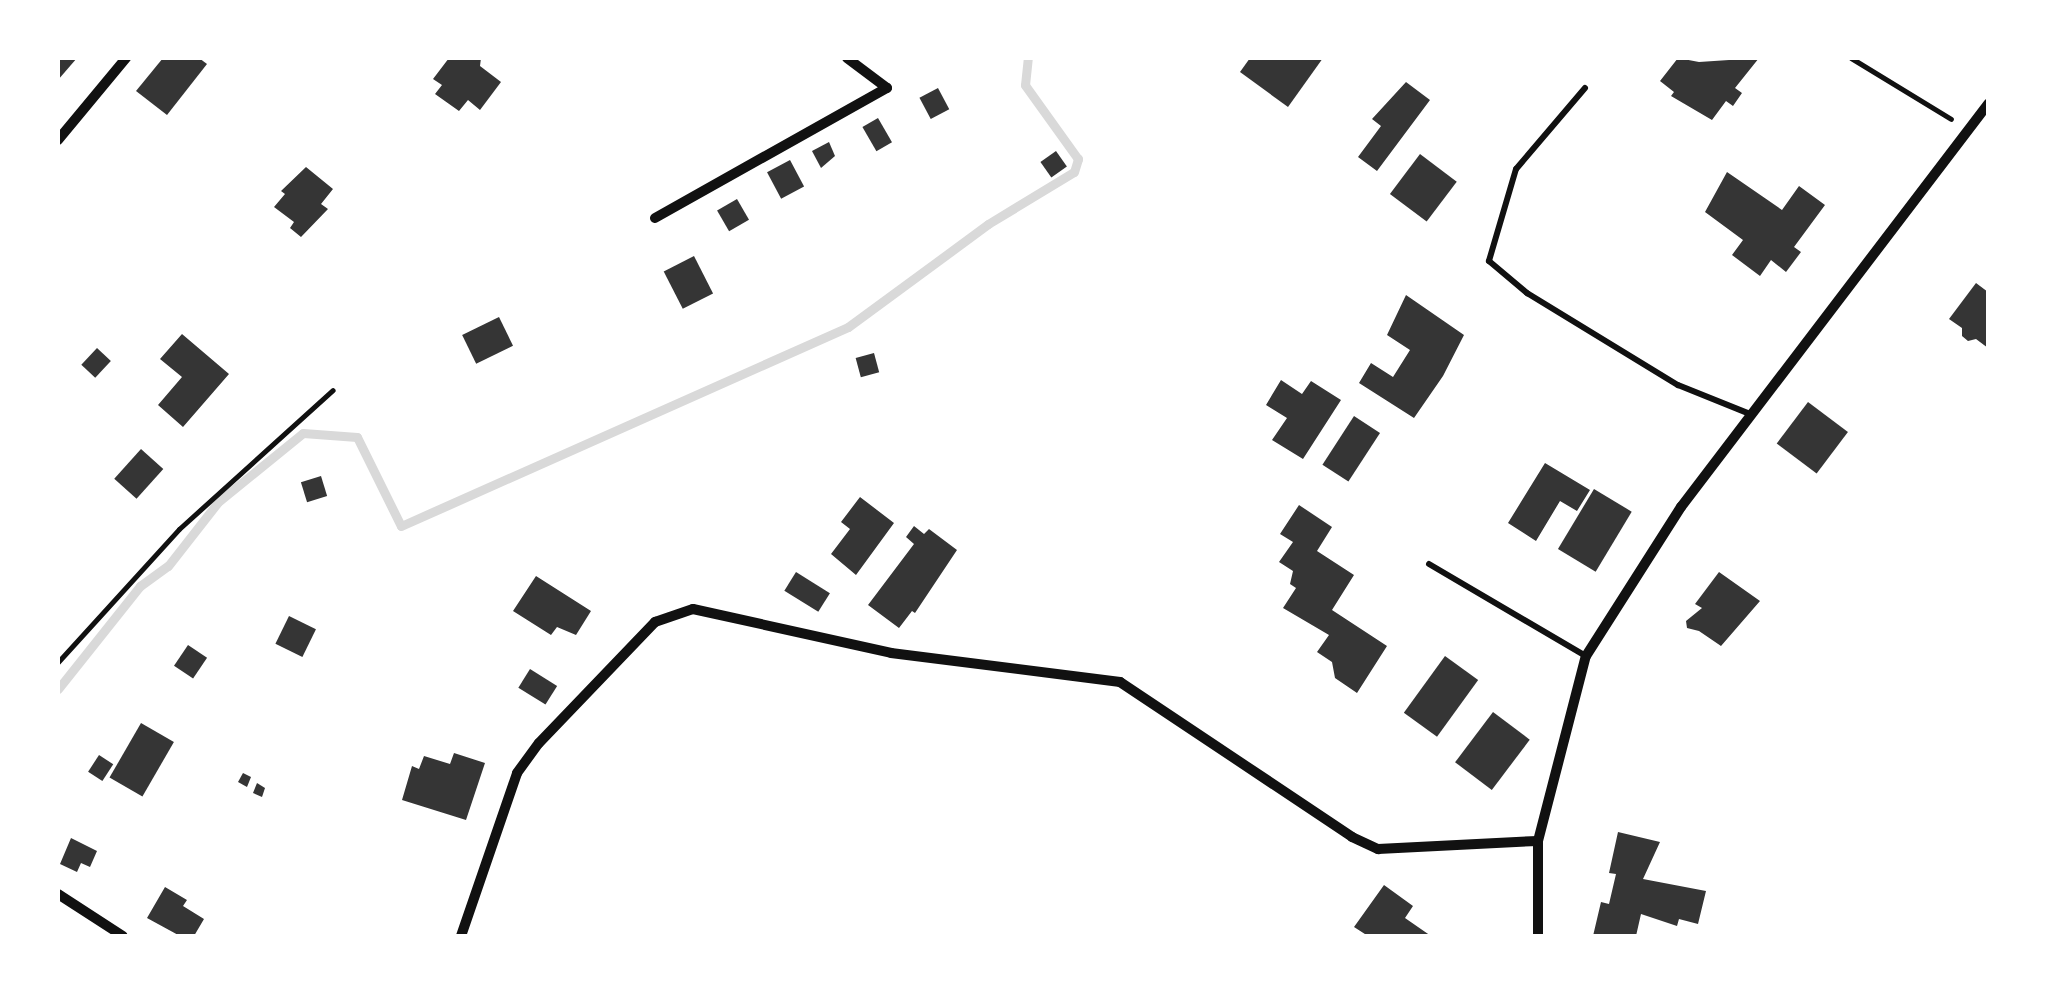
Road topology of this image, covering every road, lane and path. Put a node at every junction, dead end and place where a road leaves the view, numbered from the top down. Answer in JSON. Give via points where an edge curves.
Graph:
{"nodes":[{"id":1,"x":126,"y":58,"type":"edge"},
{"id":2,"x":847,"y":58,"type":"edge"},
{"id":3,"x":1851,"y":58,"type":"edge"},
{"id":4,"x":1585,"y":88,"type":"dead end"},
{"id":5,"x":1988,"y":104,"type":"edge"},
{"id":6,"x":1969,"y":130,"type":"junction"},
{"id":7,"x":58,"y":140,"type":"edge"},
{"id":8,"x":655,"y":218,"type":"dead end"},
{"id":9,"x":334,"y":390,"type":"dead end"},
{"id":10,"x":1752,"y":415,"type":"junction"},
{"id":11,"x":1430,"y":564,"type":"dead end"},
{"id":12,"x":1586,"y":656,"type":"junction"},
{"id":13,"x":58,"y":662,"type":"edge"},
{"id":14,"x":1538,"y":841,"type":"junction"},
{"id":15,"x":58,"y":894,"type":"edge"},
{"id":16,"x":122,"y":936,"type":"edge"},
{"id":17,"x":461,"y":936,"type":"edge"},
{"id":18,"x":1538,"y":936,"type":"edge"}],
"edges":[{"from":1,"to":7,"type":"street"},
{"from":2,"to":8,"type":"street","via":[[887,88]]},
{"from":3,"to":6,"type":"path"},
{"from":4,"to":10,"type":"lane","via":[[1516,169],[1489,261],[1678,386]]},
{"from":5,"to":6,"type":"street"},
{"from":6,"to":10,"type":"street"},
{"from":9,"to":13,"type":"path","via":[[179,529]]},
{"from":10,"to":12,"type":"street","via":[[1681,507]]},
{"from":11,"to":12,"type":"lane"},
{"from":12,"to":14,"type":"street"},
{"from":14,"to":17,"type":"street","via":[[1378,849],[1120,682],[892,653],[694,610],[656,622],[528,758]]},
{"from":14,"to":18,"type":"street"},
{"from":15,"to":16,"type":"street"}]}
